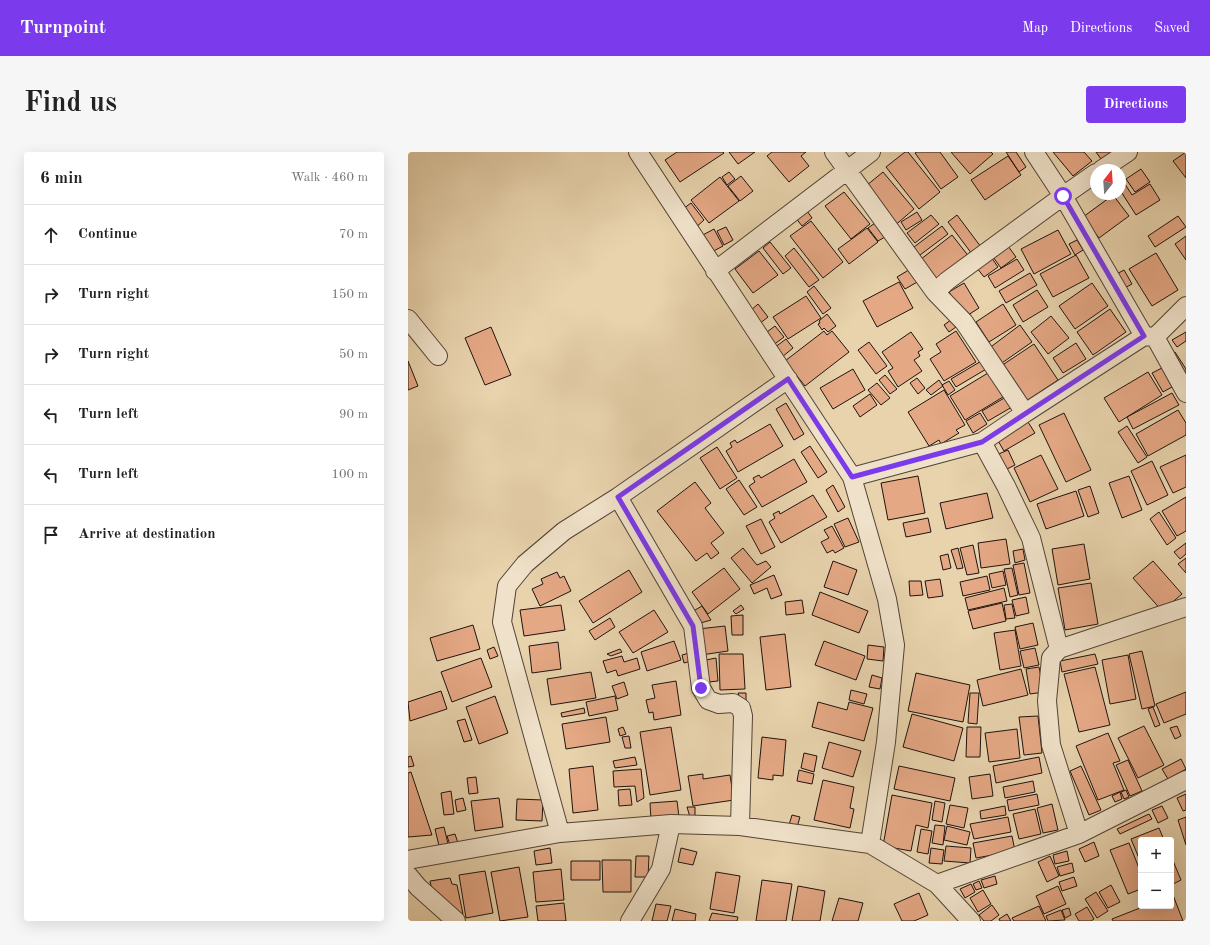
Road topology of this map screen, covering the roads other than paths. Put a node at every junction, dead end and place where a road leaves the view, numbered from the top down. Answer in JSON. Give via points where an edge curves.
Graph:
{"nodes":[{"id":1,"x":638,"y":152,"type":"edge"},
{"id":2,"x":834,"y":152,"type":"edge"},
{"id":3,"x":871,"y":152,"type":"edge"},
{"id":4,"x":1034,"y":152,"type":"edge"},
{"id":5,"x":1128,"y":152,"type":"edge"},
{"id":6,"x":1110,"y":164,"type":"edge"},
{"id":7,"x":848,"y":170,"type":"junction"},
{"id":8,"x":1090,"y":178,"type":"edge"},
{"id":9,"x":1063,"y":196,"type":"junction"},
{"id":10,"x":715,"y":271,"type":"junction"},
{"id":11,"x":935,"y":292,"type":"junction"},
{"id":12,"x":1186,"y":306,"type":"edge"},
{"id":13,"x":408,"y":319,"type":"edge"},
{"id":14,"x":1149,"y":337,"type":"junction"},
{"id":15,"x":438,"y":356,"type":"dead end"},
{"id":16,"x":788,"y":379,"type":"junction"},
{"id":17,"x":1186,"y":393,"type":"edge"},
{"id":18,"x":1025,"y":413,"type":"junction"},
{"id":19,"x":982,"y":442,"type":"junction"},
{"id":20,"x":852,"y":477,"type":"junction"},
{"id":21,"x":618,"y":497,"type":"junction"},
{"id":22,"x":1186,"y":607,"type":"edge"},
{"id":23,"x":1059,"y":649,"type":"junction"},
{"id":24,"x":1186,"y":780,"type":"edge"},
{"id":25,"x":671,"y":824,"type":"junction"},
{"id":26,"x":740,"y":826,"type":"junction"},
{"id":27,"x":560,"y":833,"type":"junction"},
{"id":28,"x":1079,"y":834,"type":"junction"},
{"id":29,"x":870,"y":844,"type":"junction"},
{"id":30,"x":408,"y":860,"type":"edge"},
{"id":31,"x":408,"y":875,"type":"edge"},
{"id":32,"x":937,"y":884,"type":"junction"},
{"id":33,"x":456,"y":921,"type":"edge"},
{"id":34,"x":630,"y":921,"type":"edge"},
{"id":35,"x":971,"y":921,"type":"edge"}],
"edges":[{"from":1,"to":10,"type":"street"},
{"from":2,"to":7,"type":"street"},
{"from":3,"to":7,"type":"street"},
{"from":4,"to":9,"type":"street"},
{"from":5,"to":6,"type":"street"},
{"from":7,"to":10,"type":"street"},
{"from":7,"to":11,"type":"street"},
{"from":8,"to":9,"type":"street"},
{"from":9,"to":11,"type":"street"},
{"from":9,"to":14,"type":"street"},
{"from":10,"to":16,"type":"street"},
{"from":11,"to":18,"type":"street","via":[[964,322]]},
{"from":12,"to":14,"type":"street"},
{"from":13,"to":15,"type":"street"},
{"from":14,"to":17,"type":"street"},
{"from":14,"to":18,"type":"street"},
{"from":16,"to":20,"type":"street"},
{"from":16,"to":21,"type":"street"},
{"from":18,"to":19,"type":"street"},
{"from":19,"to":20,"type":"street"},
{"from":19,"to":23,"type":"street","via":[[1031,538]]},
{"from":20,"to":29,"type":"street","via":[[887,598],[895,645],[886,742]]},
{"from":21,"to":26,"type":"street","via":[[693,626],[701,688],[708,700],[719,704],[733,703],[741,708],[743,716]]},
{"from":21,"to":27,"type":"street","via":[[564,531],[525,564],[507,586],[502,622]]},
{"from":22,"to":23,"type":"street"},
{"from":23,"to":28,"type":"street","via":[[1051,658],[1047,701],[1051,745]]},
{"from":24,"to":28,"type":"street"},
{"from":25,"to":26,"type":"street"},
{"from":25,"to":27,"type":"street"},
{"from":25,"to":34,"type":"street","via":[[660,869]]},
{"from":26,"to":29,"type":"street"},
{"from":27,"to":30,"type":"street"},
{"from":28,"to":32,"type":"street"},
{"from":29,"to":32,"type":"street"},
{"from":31,"to":33,"type":"street"},
{"from":32,"to":35,"type":"street"}]}
